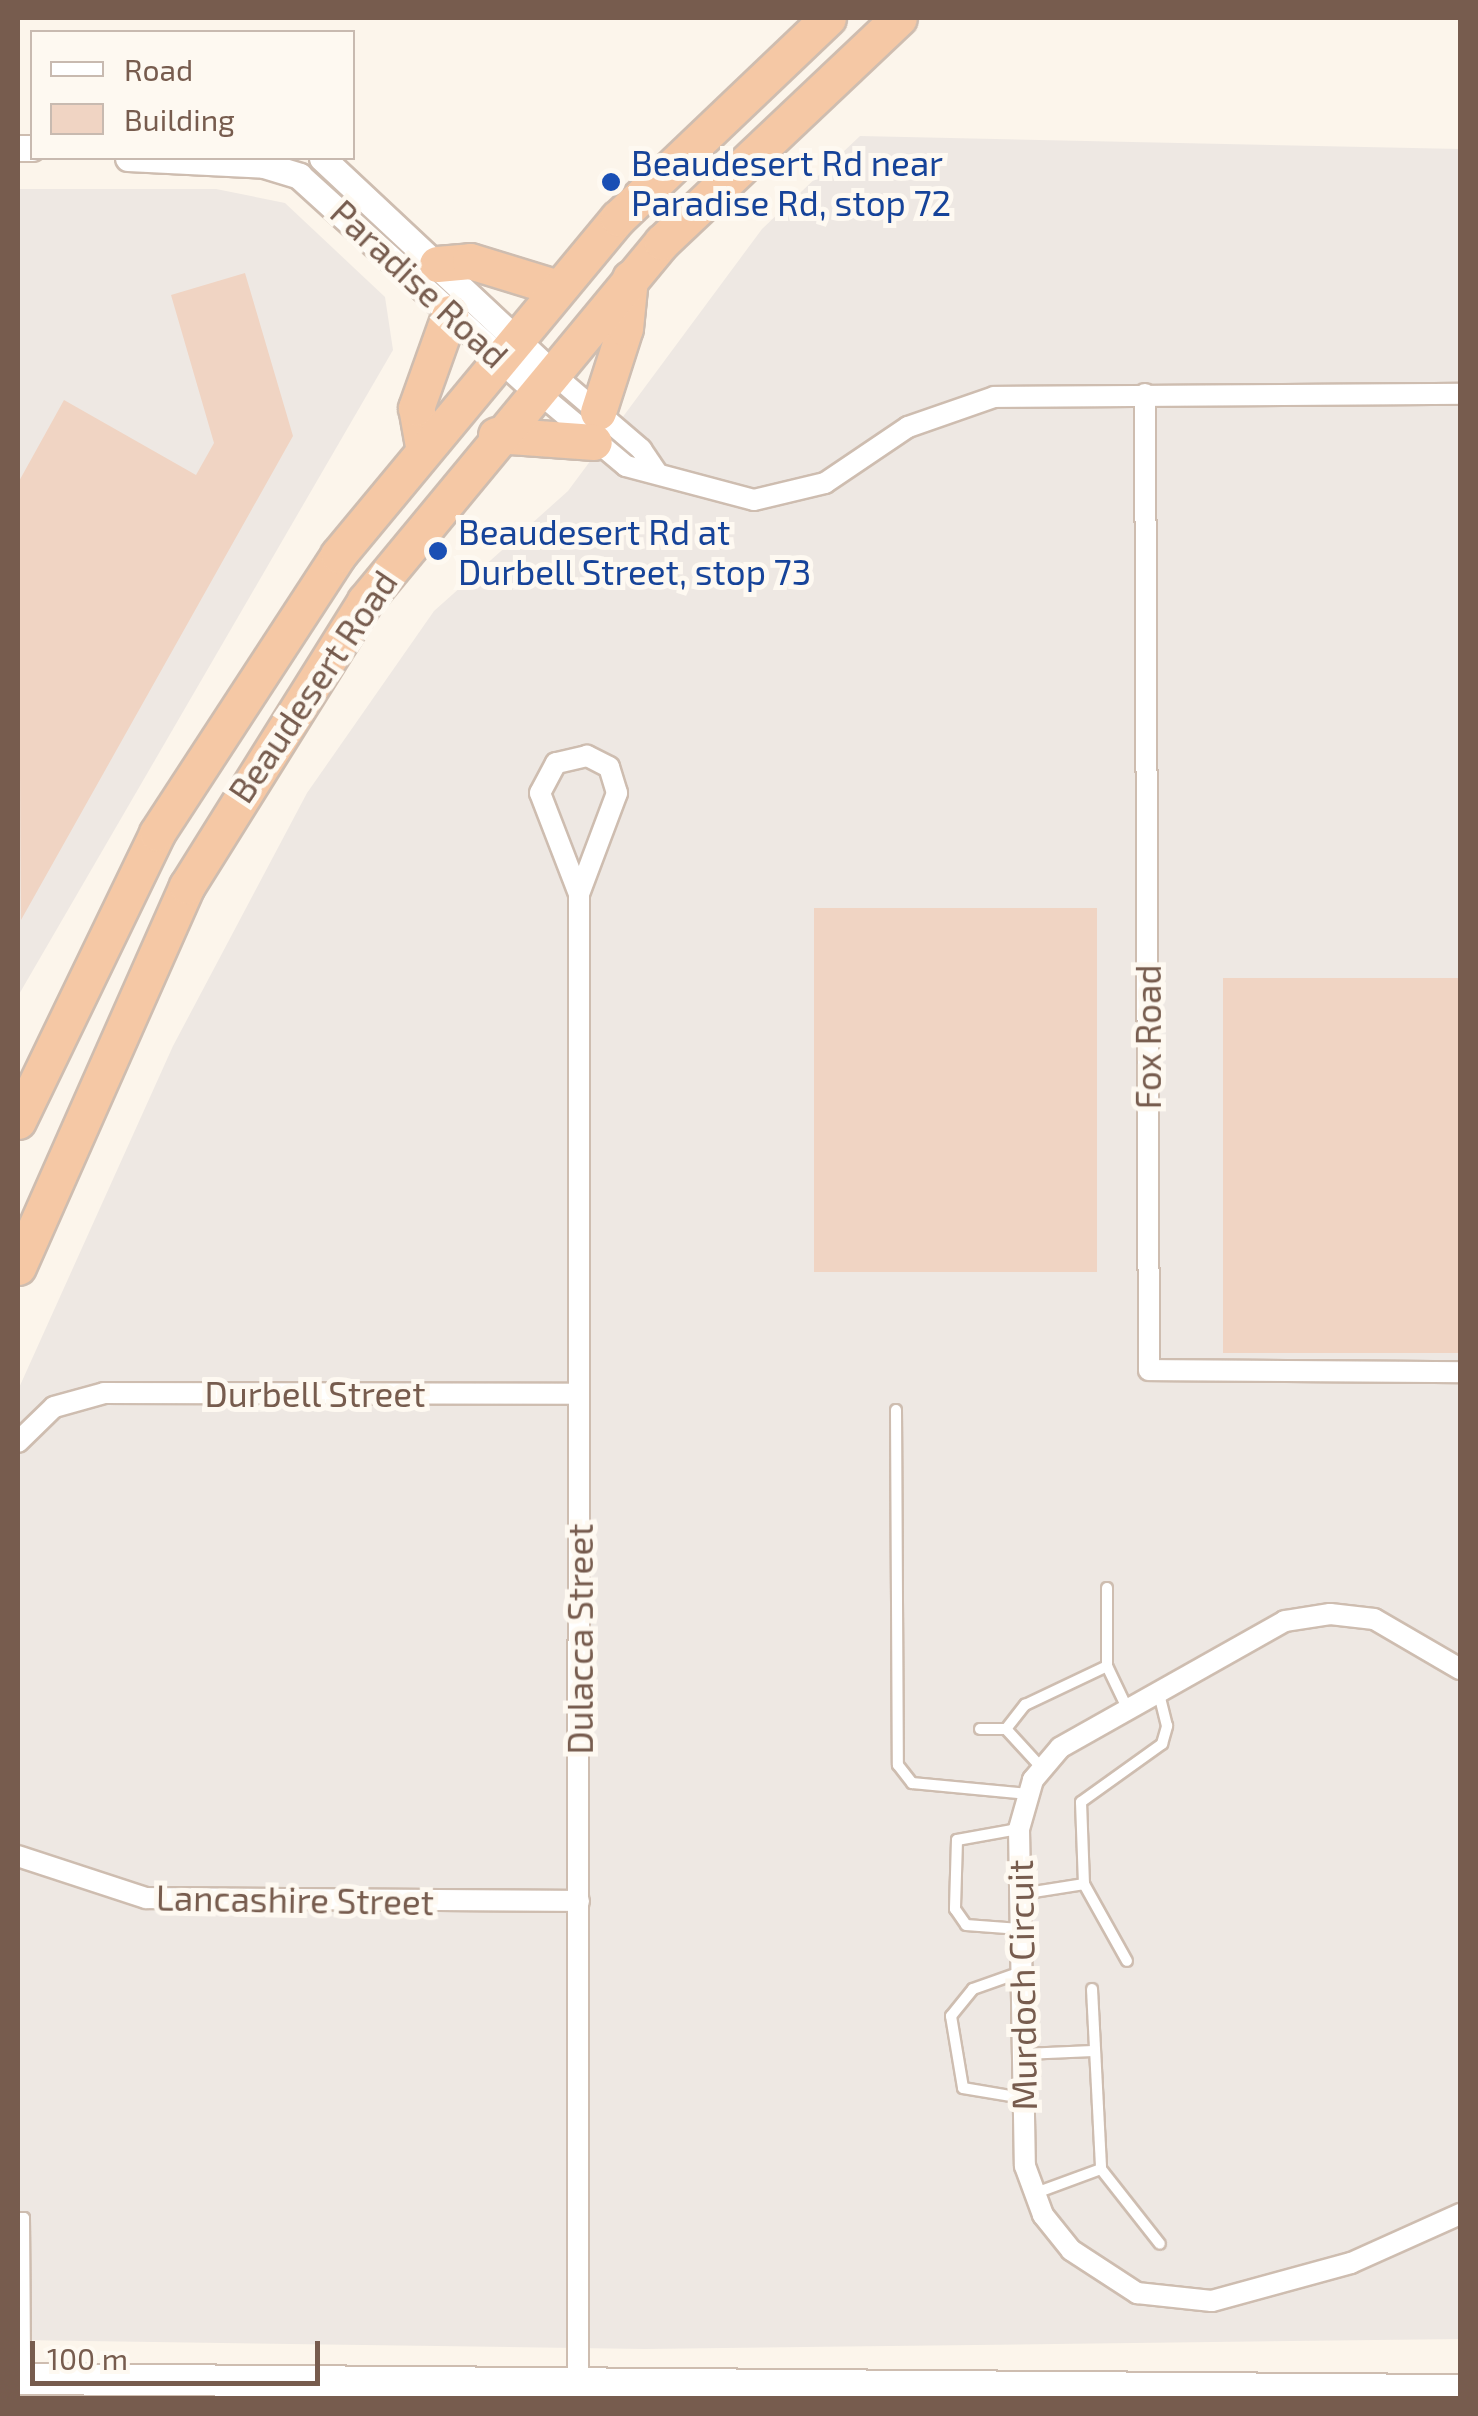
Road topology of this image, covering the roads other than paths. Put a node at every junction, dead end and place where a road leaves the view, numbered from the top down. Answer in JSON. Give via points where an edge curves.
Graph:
{"nodes":[{"id":1,"x":828,"y":18,"type":"edge"},
{"id":2,"x":899,"y":18,"type":"edge"},
{"id":3,"x":173,"y":160,"type":"edge"},
{"id":4,"x":324,"y":160,"type":"edge"},
{"id":5,"x":437,"y":264,"type":"junction"},
{"id":6,"x":630,"y":278,"type":"junction"},
{"id":7,"x":558,"y":288,"type":"junction"},
{"id":8,"x":450,"y":313,"type":"junction"},
{"id":9,"x":506,"y":348,"type":"junction"},
{"id":10,"x":542,"y":380,"type":"junction"},
{"id":11,"x":1145,"y":394,"type":"junction"},
{"id":12,"x":1460,"y":394,"type":"edge"},
{"id":13,"x":596,"y":427,"type":"junction"},
{"id":14,"x":496,"y":435,"type":"junction"},
{"id":15,"x":423,"y":446,"type":"junction"},
{"id":16,"x":658,"y":474,"type":"junction"},
{"id":17,"x":579,"y":894,"type":"junction"},
{"id":18,"x":18,"y":1121,"type":"edge"},
{"id":19,"x":18,"y":1267,"type":"edge"},
{"id":20,"x":1460,"y":1372,"type":"edge"},
{"id":21,"x":579,"y":1394,"type":"junction"},
{"id":22,"x":896,"y":1410,"type":"dead end"},
{"id":23,"x":18,"y":1442,"type":"edge"},
{"id":24,"x":1106,"y":1588,"type":"dead end"},
{"id":25,"x":1107,"y":1666,"type":"junction"},
{"id":26,"x":1460,"y":1669,"type":"edge"},
{"id":27,"x":1158,"y":1691,"type":"junction"},
{"id":28,"x":1127,"y":1708,"type":"junction"},
{"id":29,"x":1006,"y":1729,"type":"junction"},
{"id":30,"x":980,"y":1730,"type":"dead end"},
{"id":31,"x":1041,"y":1767,"type":"junction"},
{"id":32,"x":1028,"y":1794,"type":"junction"},
{"id":33,"x":1019,"y":1829,"type":"junction"},
{"id":34,"x":18,"y":1856,"type":"edge"},
{"id":35,"x":1084,"y":1884,"type":"junction"},
{"id":36,"x":1020,"y":1894,"type":"junction"},
{"id":37,"x":579,"y":1901,"type":"junction"},
{"id":38,"x":1020,"y":1928,"type":"junction"},
{"id":39,"x":1127,"y":1961,"type":"dead end"},
{"id":40,"x":1021,"y":1972,"type":"junction"},
{"id":41,"x":1092,"y":1989,"type":"dead end"},
{"id":42,"x":1092,"y":2051,"type":"junction"},
{"id":43,"x":1022,"y":2054,"type":"junction"},
{"id":44,"x":1022,"y":2098,"type":"junction"},
{"id":45,"x":1101,"y":2169,"type":"junction"},
{"id":46,"x":1033,"y":2194,"type":"junction"},
{"id":47,"x":1460,"y":2214,"type":"edge"},
{"id":48,"x":18,"y":2218,"type":"edge"},
{"id":49,"x":1160,"y":2244,"type":"dead end"},
{"id":50,"x":21,"y":2380,"type":"edge"},
{"id":51,"x":1460,"y":2390,"type":"edge"},
{"id":52,"x":578,"y":2391,"type":"edge"},
{"id":53,"x":992,"y":2392,"type":"edge"}],
"edges":[{"from":1,"to":7,"type":"highway","name":"Beaudesert Road","via":[[736,100]]},
{"from":2,"to":6,"type":"highway","name":"Beaudesert Road"},
{"from":3,"to":8,"type":"street","name":"Paradise Road","via":[[264,164],[299,176]]},
{"from":4,"to":5,"type":"street","name":"Paradise Road"},
{"from":5,"to":7,"type":"highway","via":[[470,261]]},
{"from":5,"to":9,"type":"street","name":"Paradise Road"},
{"from":6,"to":10,"type":"highway","name":"Beaudesert Road"},
{"from":6,"to":13,"type":"highway","via":[[625,328]]},
{"from":7,"to":9,"type":"highway","name":"Beaudesert Road"},
{"from":8,"to":9,"type":"street","name":"Paradise Road"},
{"from":8,"to":15,"type":"highway","via":[[416,408]]},
{"from":9,"to":10,"type":"street","name":"Paradise Road"},
{"from":9,"to":15,"type":"highway","name":"Beaudesert Road"},
{"from":10,"to":13,"type":"street"},
{"from":10,"to":13,"type":"street"},
{"from":10,"to":14,"type":"highway","name":"Beaudesert Road"},
{"from":11,"to":12,"type":"street"},
{"from":11,"to":16,"type":"street","via":[[975,400],[908,427],[825,483],[780,498],[728,496]]},
{"from":11,"to":20,"type":"street","name":"Fox Road","via":[[1149,1370]]},
{"from":13,"to":14,"type":"highway"},
{"from":13,"to":16,"type":"street"},
{"from":13,"to":16,"type":"street","via":[[626,466]]},
{"from":14,"to":19,"type":"highway","name":"Beaudesert Road","via":[[365,601],[231,807],[149,962]]},
{"from":15,"to":18,"type":"highway","name":"Beaudesert Road","via":[[338,555],[203,756],[109,922]]},
{"from":17,"to":17,"type":"street","name":"Dulacca Street","via":[[540,793],[556,762],[587,756],[608,768],[618,794]]},
{"from":17,"to":21,"type":"street","name":"Dulacca Street"},
{"from":21,"to":23,"type":"street","name":"Durbell Street","via":[[104,1393],[54,1407]]},
{"from":21,"to":37,"type":"street","name":"Dulacca Street"},
{"from":22,"to":32,"type":"lane","via":[[898,1765],[912,1783]]},
{"from":24,"to":25,"type":"lane"},
{"from":25,"to":28,"type":"lane"},
{"from":25,"to":29,"type":"lane","via":[[1026,1705]]},
{"from":26,"to":27,"type":"street","name":"Murdoch Circuit","via":[[1374,1620],[1307,1616]]},
{"from":27,"to":28,"type":"street","name":"Murdoch Circuit"},
{"from":27,"to":35,"type":"lane","via":[[1167,1726],[1162,1744],[1082,1802]]},
{"from":28,"to":31,"type":"street","name":"Murdoch Circuit"},
{"from":29,"to":30,"type":"lane"},
{"from":29,"to":31,"type":"lane"},
{"from":31,"to":32,"type":"street","name":"Murdoch Circuit"},
{"from":32,"to":33,"type":"street","name":"Murdoch Circuit"},
{"from":33,"to":36,"type":"street","name":"Murdoch Circuit"},
{"from":33,"to":38,"type":"lane","via":[[957,1840],[955,1908],[966,1924]]},
{"from":34,"to":37,"type":"street","name":"Lancashire Street","via":[[146,1898]]},
{"from":35,"to":36,"type":"lane"},
{"from":35,"to":39,"type":"lane"},
{"from":36,"to":38,"type":"street","name":"Murdoch Circuit"},
{"from":37,"to":52,"type":"street","name":"Dulacca Street"},
{"from":38,"to":40,"type":"street","name":"Murdoch Circuit"},
{"from":40,"to":43,"type":"street","name":"Murdoch Circuit"},
{"from":40,"to":44,"type":"lane","via":[[973,1989],[951,2016],[963,2088]]},
{"from":41,"to":42,"type":"lane"},
{"from":42,"to":43,"type":"lane"},
{"from":42,"to":45,"type":"lane"},
{"from":43,"to":44,"type":"street","name":"Murdoch Circuit"},
{"from":44,"to":46,"type":"street","name":"Murdoch Circuit"},
{"from":45,"to":46,"type":"lane"},
{"from":45,"to":49,"type":"lane","via":[[1108,2188]]},
{"from":46,"to":47,"type":"street","name":"Murdoch Circuit","via":[[1056,2233],[1092,2268],[1138,2293],[1180,2301],[1234,2297],[1309,2277]]},
{"from":48,"to":50,"type":"lane","via":[[24,2218]]},
{"from":50,"to":52,"type":"main road"},
{"from":51,"to":53,"type":"main road"},
{"from":52,"to":53,"type":"main road"}]}
